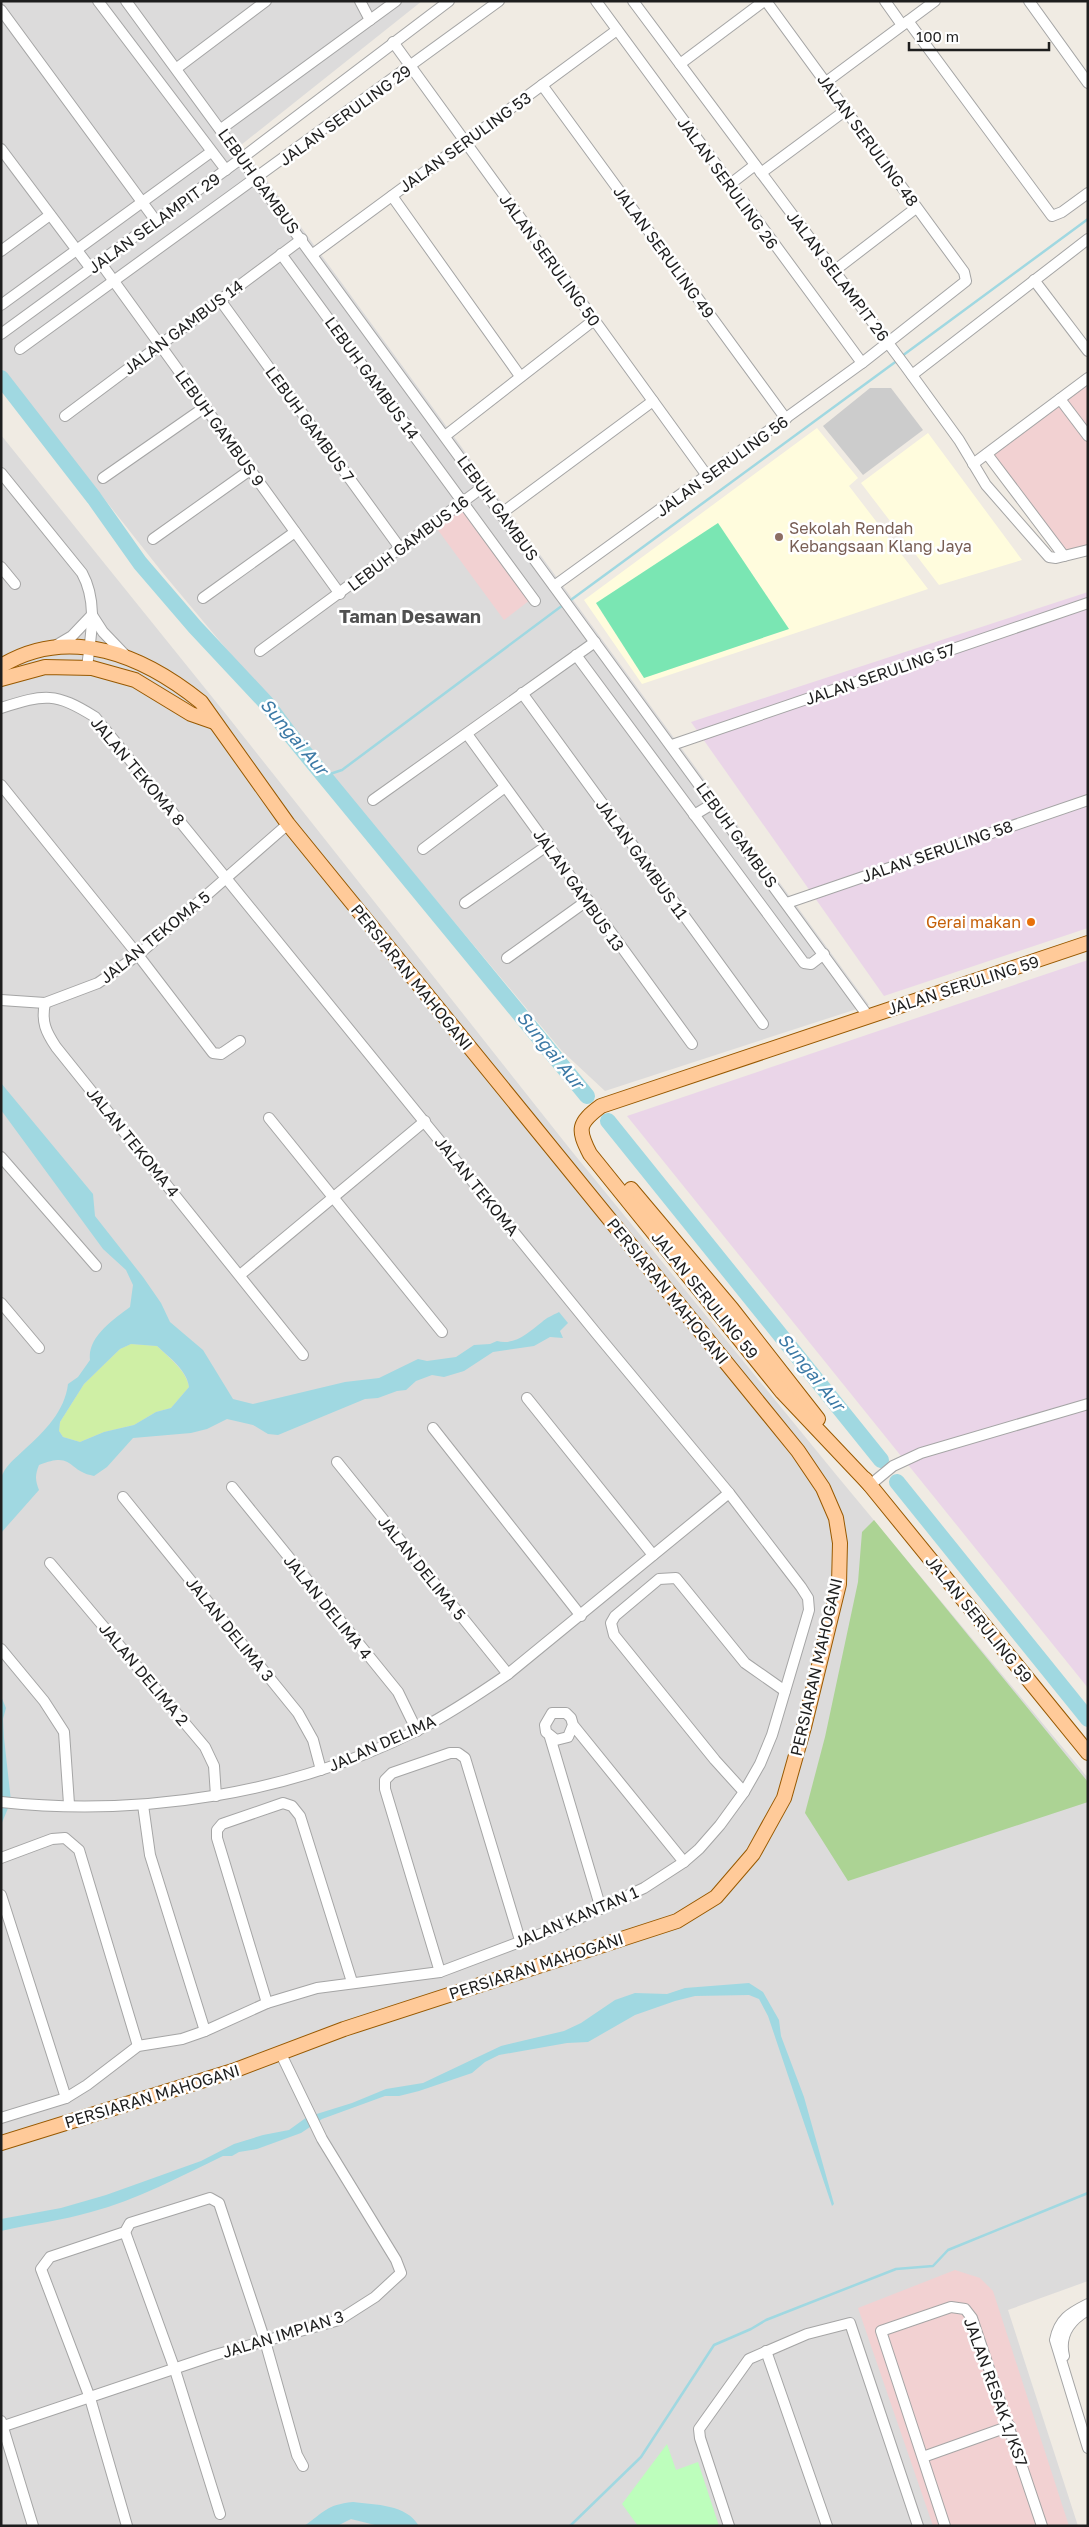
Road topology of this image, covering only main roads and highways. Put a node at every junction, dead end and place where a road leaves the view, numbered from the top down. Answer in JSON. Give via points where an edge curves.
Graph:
{"nodes":[{"id":1,"x":1,"y":666,"type":"edge"},
{"id":2,"x":1,"y":679,"type":"edge"},
{"id":3,"x":214,"y":722,"type":"junction"},
{"id":4,"x":1088,"y":943,"type":"edge"},
{"id":5,"x":1088,"y":1753,"type":"edge"},
{"id":6,"x":1,"y":2142,"type":"edge"}],
"edges":[{"from":1,"to":3,"type":"main road","name":"PERSIARAN MAHOGANI","via":[[30,653],[71,645],[113,652],[144,665],[186,690],[201,702]]},
{"from":2,"to":3,"type":"main road","via":[[45,667],[87,667],[135,680],[191,714]]},
{"from":3,"to":6,"type":"main road","name":"PERSIARAN MAHOGANI","via":[[288,824],[798,1451],[823,1488],[836,1518],[840,1543],[839,1584],[784,1798],[753,1854],[716,1896],[677,1921],[344,2029],[281,2054]]},
{"from":4,"to":5,"type":"main road","name":"JALAN SERULING 59","via":[[601,1106],[581,1126],[590,1154],[782,1392],[870,1485]]}]}
